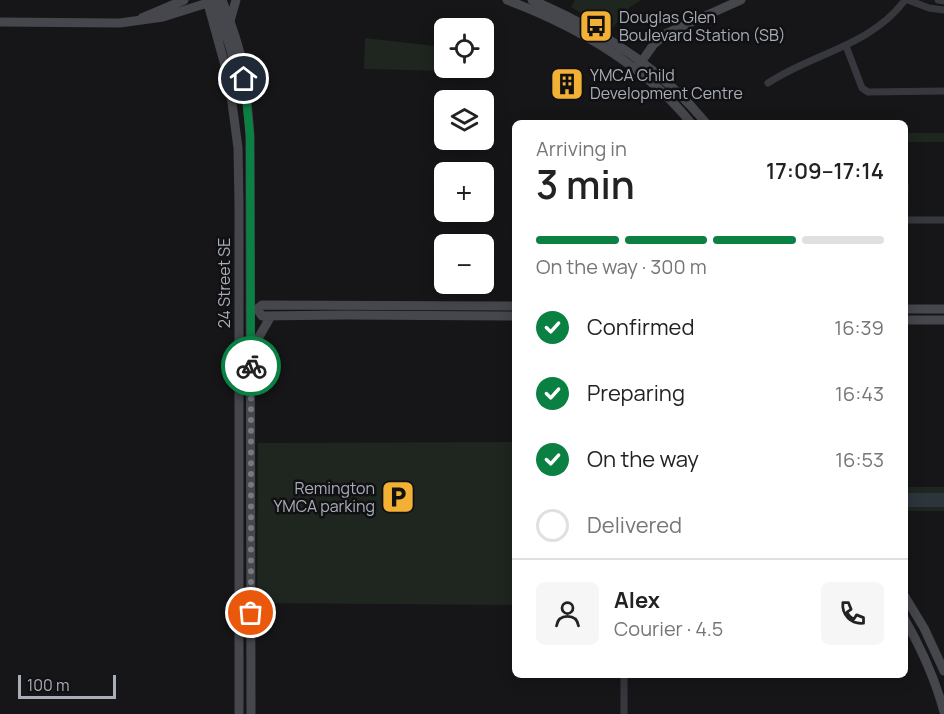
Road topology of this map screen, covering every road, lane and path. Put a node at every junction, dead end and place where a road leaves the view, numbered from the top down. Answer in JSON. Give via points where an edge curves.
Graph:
{"nodes":[{"id":1,"x":184,"y":0,"type":"edge"},
{"id":2,"x":222,"y":0,"type":"edge"},
{"id":3,"x":236,"y":0,"type":"edge"},
{"id":4,"x":507,"y":0,"type":"edge"},
{"id":5,"x":532,"y":0,"type":"edge"},
{"id":6,"x":741,"y":0,"type":"edge"},
{"id":7,"x":907,"y":0,"type":"edge"},
{"id":8,"x":938,"y":0,"type":"edge"},
{"id":9,"x":212,"y":1,"type":"edge"},
{"id":10,"x":944,"y":1,"type":"edge"},
{"id":11,"x":944,"y":10,"type":"edge"},
{"id":12,"x":137,"y":20,"type":"junction"},
{"id":13,"x":230,"y":21,"type":"junction"},
{"id":14,"x":0,"y":22,"type":"edge"},
{"id":15,"x":846,"y":46,"type":"junction"},
{"id":16,"x":642,"y":61,"type":"junction"},
{"id":17,"x":635,"y":70,"type":"junction"},
{"id":18,"x":768,"y":83,"type":"dead end"},
{"id":19,"x":944,"y":91,"type":"edge"},
{"id":20,"x":247,"y":101,"type":"junction"},
{"id":21,"x":688,"y":120,"type":"edge"},
{"id":22,"x":703,"y":120,"type":"edge"},
{"id":23,"x":908,"y":220,"type":"edge"},
{"id":24,"x":944,"y":220,"type":"edge"},
{"id":25,"x":475,"y":305,"type":"junction"},
{"id":26,"x":512,"y":306,"type":"edge"},
{"id":27,"x":254,"y":309,"type":"junction"},
{"id":28,"x":908,"y":309,"type":"edge"},
{"id":29,"x":944,"y":309,"type":"edge"},
{"id":30,"x":271,"y":316,"type":"junction"},
{"id":31,"x":474,"y":316,"type":"junction"},
{"id":32,"x":512,"y":316,"type":"edge"},
{"id":33,"x":908,"y":320,"type":"edge"},
{"id":34,"x":944,"y":320,"type":"edge"},
{"id":35,"x":251,"y":351,"type":"junction"},
{"id":36,"x":908,"y":602,"type":"edge"},
{"id":37,"x":908,"y":626,"type":"edge"},
{"id":38,"x":944,"y":671,"type":"edge"},
{"id":39,"x":624,"y":678,"type":"edge"},
{"id":40,"x":943,"y":707,"type":"edge"},
{"id":41,"x":239,"y":714,"type":"edge"},
{"id":42,"x":251,"y":714,"type":"edge"},
{"id":43,"x":624,"y":714,"type":"edge"},
{"id":44,"x":940,"y":714,"type":"edge"}],
"edges":[{"from":1,"to":12,"type":"main road"},
{"from":2,"to":13,"type":"main road","name":"24 Street SE"},
{"from":3,"to":13,"type":"main road"},
{"from":4,"to":17,"type":"main road","via":[[586,37]]},
{"from":5,"to":16,"type":"main road","via":[[588,27]]},
{"from":6,"to":16,"type":"main road","via":[[667,33]]},
{"from":7,"to":11,"type":"street"},
{"from":7,"to":15,"type":"street","via":[[878,27]]},
{"from":8,"to":10,"type":"street"},
{"from":9,"to":12,"type":"main road","via":[[163,17]]},
{"from":9,"to":20,"type":"main road"},
{"from":9,"to":41,"type":"main road","name":"24 Street SE","via":[[238,148]]},
{"from":12,"to":14,"type":"main road"},
{"from":13,"to":20,"type":"main road","name":"24 Street SE","via":[[241,57]]},
{"from":15,"to":18,"type":"street"},
{"from":15,"to":19,"type":"street","via":[[862,88],[868,92]]},
{"from":16,"to":17,"type":"main road"},
{"from":16,"to":22,"type":"main road"},
{"from":17,"to":21,"type":"main road"},
{"from":20,"to":27,"type":"main road","name":"24 Street SE"},
{"from":23,"to":24,"type":"street"},
{"from":25,"to":26,"type":"main road"},
{"from":25,"to":27,"type":"main road","via":[[262,305]]},
{"from":25,"to":31,"type":"main road"},
{"from":27,"to":30,"type":"main road","via":[[262,316]]},
{"from":27,"to":35,"type":"main road","name":"24 Street SE"},
{"from":28,"to":29,"type":"main road"},
{"from":30,"to":31,"type":"main road"},
{"from":30,"to":35,"type":"main road"},
{"from":31,"to":32,"type":"main road"},
{"from":33,"to":34,"type":"main road"},
{"from":35,"to":42,"type":"main road","name":"24 Street SE"},
{"from":36,"to":38,"type":"main road"},
{"from":37,"to":40,"type":"main road","via":[[929,666]]},
{"from":39,"to":43,"type":"street"},
{"from":40,"to":44,"type":"main road"}]}
